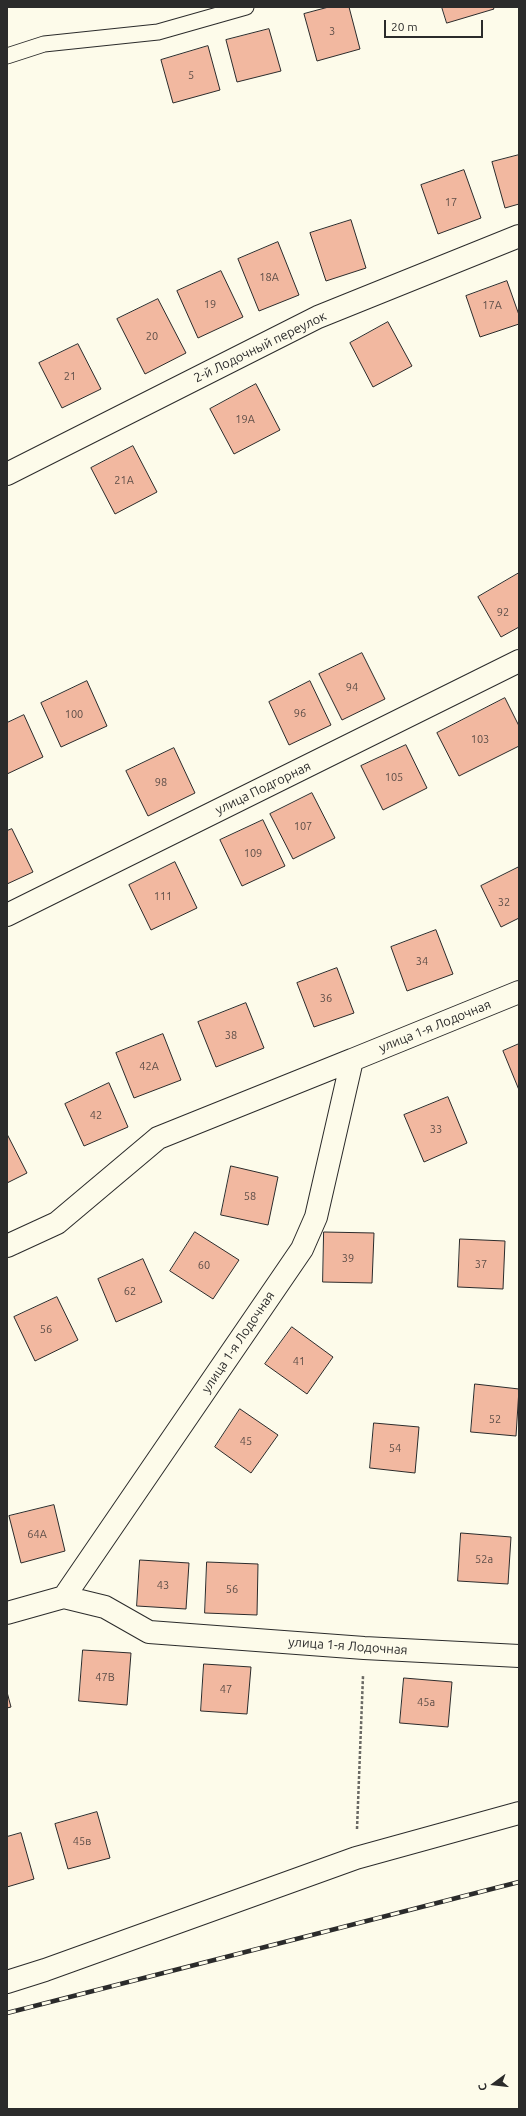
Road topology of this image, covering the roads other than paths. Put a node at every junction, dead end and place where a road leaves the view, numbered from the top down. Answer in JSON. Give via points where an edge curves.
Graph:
{"nodes":[{"id":1,"x":246,"y":7,"type":"edge"},
{"id":2,"x":7,"y":56,"type":"edge"},
{"id":3,"x":519,"y":236,"type":"edge"},
{"id":4,"x":7,"y":474,"type":"edge"},
{"id":5,"x":519,"y":661,"type":"edge"},
{"id":6,"x":7,"y":915,"type":"edge"},
{"id":7,"x":519,"y":992,"type":"edge"},
{"id":8,"x":352,"y":1060,"type":"junction"},
{"id":9,"x":7,"y":1246,"type":"edge"},
{"id":10,"x":64,"y":1597,"type":"junction"},
{"id":11,"x":7,"y":1613,"type":"edge"},
{"id":12,"x":519,"y":1656,"type":"edge"},
{"id":13,"x":519,"y":1813,"type":"edge"},
{"id":14,"x":7,"y":1982,"type":"edge"}],
"edges":[{"from":1,"to":2,"type":"lane","via":[[158,32],[44,44]]},
{"from":3,"to":4,"type":"street","name":"2-й Лодочный переулок","via":[[318,317]]},
{"from":5,"to":6,"type":"street","name":"улица Подгорная"},
{"from":7,"to":8,"type":"street","name":"улица 1-я Лодочная"},
{"from":8,"to":9,"type":"street","name":"улица 1-я Лодочная","via":[[158,1138],[57,1223]]},
{"from":8,"to":10,"type":"street","name":"улица 1-я Лодочная","via":[[316,1217],[302,1249]]},
{"from":10,"to":11,"type":"street","name":"улица 1-я Лодочная"},
{"from":10,"to":12,"type":"street","name":"улица 1-я Лодочная","via":[[105,1607],[149,1632],[364,1648]]},
{"from":13,"to":14,"type":"street","via":[[356,1858]]}]}
